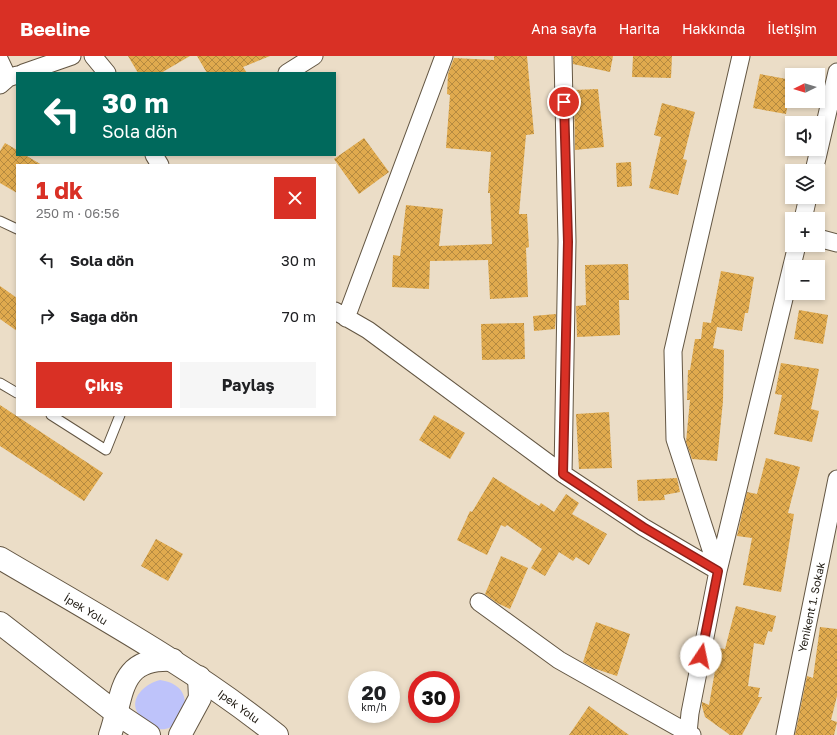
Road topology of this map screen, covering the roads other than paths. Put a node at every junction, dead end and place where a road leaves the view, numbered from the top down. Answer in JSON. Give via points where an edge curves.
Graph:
{"nodes":[{"id":1,"x":72,"y":56,"type":"edge"},
{"id":2,"x":93,"y":56,"type":"edge"},
{"id":3,"x":314,"y":56,"type":"edge"},
{"id":4,"x":444,"y":56,"type":"edge"},
{"id":5,"x":563,"y":56,"type":"edge"},
{"id":6,"x":741,"y":56,"type":"edge"},
{"id":7,"x":0,"y":61,"type":"edge"},
{"id":8,"x":25,"y":72,"type":"edge"},
{"id":9,"x":106,"y":72,"type":"edge"},
{"id":10,"x":288,"y":72,"type":"edge"},
{"id":11,"x":837,"y":72,"type":"edge"},
{"id":12,"x":10,"y":77,"type":"edge"},
{"id":13,"x":816,"y":164,"type":"edge"},
{"id":14,"x":0,"y":221,"type":"edge"},
{"id":15,"x":16,"y":229,"type":"edge"},
{"id":16,"x":825,"y":240,"type":"edge"},
{"id":17,"x":837,"y":243,"type":"edge"},
{"id":18,"x":795,"y":252,"type":"edge"},
{"id":19,"x":340,"y":314,"type":"edge"},
{"id":20,"x":0,"y":383,"type":"edge"},
{"id":21,"x":16,"y":392,"type":"edge"},
{"id":22,"x":53,"y":416,"type":"edge"},
{"id":23,"x":120,"y":416,"type":"edge"},
{"id":24,"x":563,"y":474,"type":"junction"},
{"id":25,"x":837,"y":479,"type":"edge"},
{"id":26,"x":0,"y":558,"type":"edge"},
{"id":27,"x":718,"y":571,"type":"junction"},
{"id":28,"x":478,"y":602,"type":"dead end"},
{"id":29,"x":0,"y":623,"type":"edge"},
{"id":30,"x":173,"y":660,"type":"junction"},
{"id":31,"x":200,"y":677,"type":"junction"},
{"id":32,"x":116,"y":713,"type":"junction"},
{"id":33,"x":690,"y":734,"type":"edge"},
{"id":34,"x":110,"y":735,"type":"edge"},
{"id":35,"x":149,"y":735,"type":"edge"},
{"id":36,"x":180,"y":735,"type":"edge"},
{"id":37,"x":277,"y":735,"type":"edge"},
{"id":38,"x":785,"y":735,"type":"edge"}],
"edges":[{"from":1,"to":8,"type":"street"},
{"from":2,"to":9,"type":"street"},
{"from":3,"to":10,"type":"street"},
{"from":4,"to":19,"type":"street"},
{"from":5,"to":24,"type":"street","via":[[568,242]]},
{"from":6,"to":27,"type":"street","via":[[673,351],[675,439]]},
{"from":7,"to":12,"type":"street"},
{"from":11,"to":13,"type":"street"},
{"from":14,"to":15,"type":"lane"},
{"from":16,"to":17,"type":"street"},
{"from":18,"to":27,"type":"street"},
{"from":19,"to":24,"type":"street","via":[[368,330]]},
{"from":20,"to":21,"type":"lane"},
{"from":22,"to":23,"type":"lane","via":[[106,450]]},
{"from":24,"to":27,"type":"street","via":[[643,527]]},
{"from":25,"to":38,"type":"street","name":"Yenikent 1. Sokak"},
{"from":26,"to":30,"type":"main road","name":"İpek Yolu"},
{"from":27,"to":33,"type":"street","via":[[690,713]]},
{"from":28,"to":33,"type":"street","via":[[559,660]]},
{"from":29,"to":32,"type":"main road"},
{"from":30,"to":31,"type":"main road","name":"İpek Yolu"},
{"from":30,"to":32,"type":"main road","via":[[149,661],[135,668],[127,678]]},
{"from":31,"to":36,"type":"main road","via":[[200,698]]},
{"from":31,"to":37,"type":"main road","name":"Ipek Yolu"},
{"from":32,"to":34,"type":"main road"},
{"from":32,"to":35,"type":"main road"}]}
